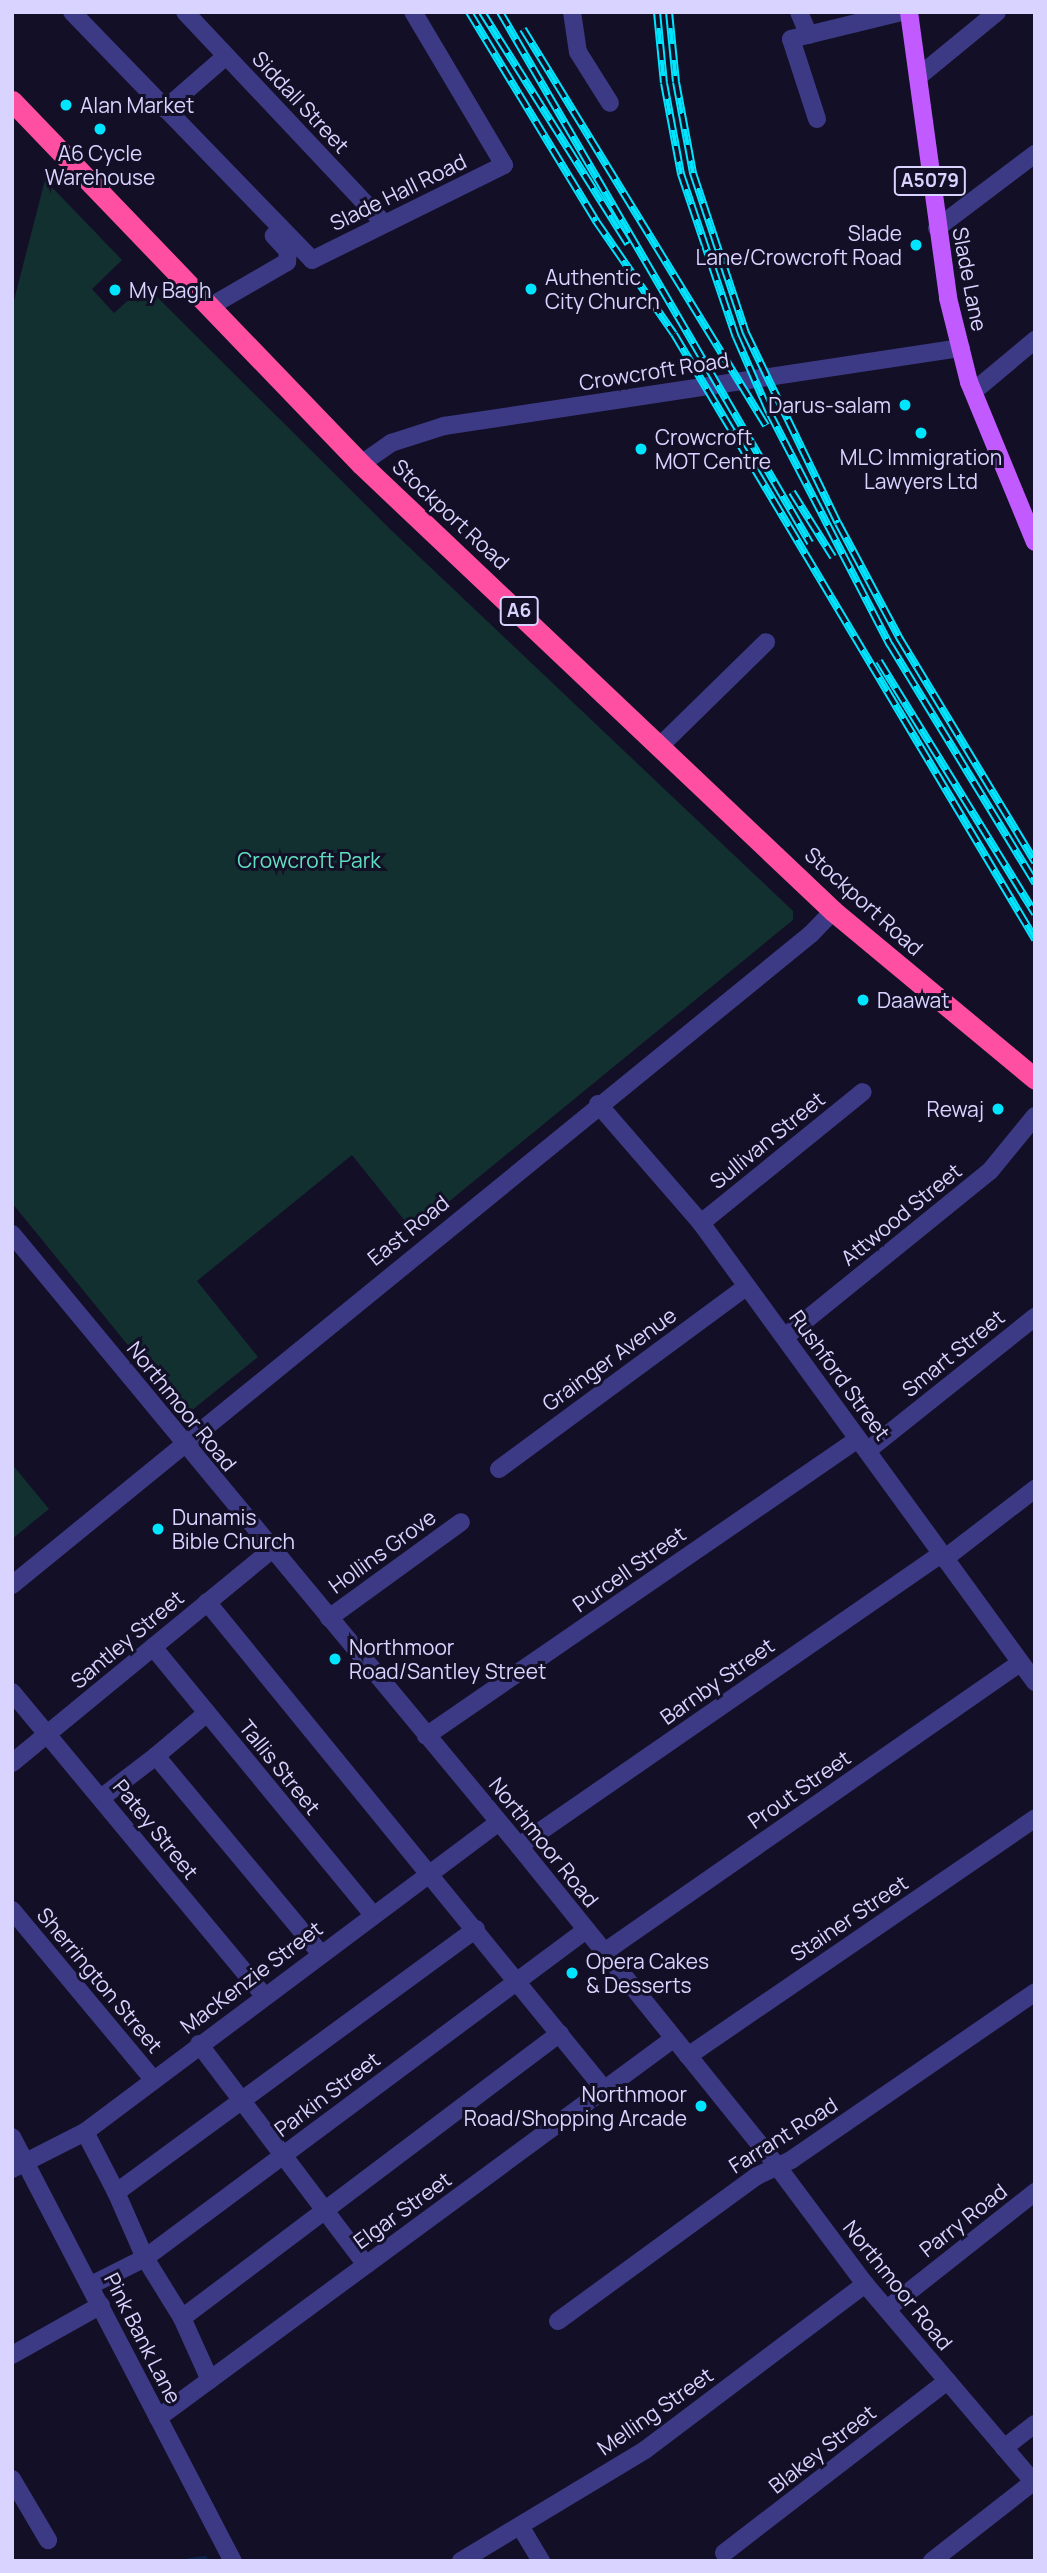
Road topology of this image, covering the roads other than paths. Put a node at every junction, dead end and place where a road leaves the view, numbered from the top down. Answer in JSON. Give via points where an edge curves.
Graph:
{"nodes":[{"id":1,"x":72,"y":12,"type":"edge"},
{"id":2,"x":185,"y":12,"type":"edge"},
{"id":3,"x":414,"y":12,"type":"edge"},
{"id":4,"x":572,"y":12,"type":"edge"},
{"id":5,"x":799,"y":12,"type":"edge"},
{"id":6,"x":902,"y":12,"type":"edge"},
{"id":7,"x":909,"y":12,"type":"edge"},
{"id":8,"x":997,"y":12,"type":"edge"},
{"id":9,"x":809,"y":35,"type":"junction"},
{"id":10,"x":226,"y":56,"type":"junction"},
{"id":11,"x":918,"y":77,"type":"junction"},
{"id":12,"x":12,"y":101,"type":"edge"},
{"id":13,"x":610,"y":103,"type":"dead end"},
{"id":14,"x":165,"y":109,"type":"junction"},
{"id":15,"x":817,"y":119,"type":"dead end"},
{"id":16,"x":1035,"y":154,"type":"edge"},
{"id":17,"x":223,"y":183,"type":"dead end"},
{"id":18,"x":384,"y":223,"type":"junction"},
{"id":19,"x":937,"y":228,"type":"junction"},
{"id":20,"x":211,"y":306,"type":"junction"},
{"id":21,"x":1035,"y":340,"type":"edge"},
{"id":22,"x":961,"y":348,"type":"junction"},
{"id":23,"x":974,"y":391,"type":"junction"},
{"id":24,"x":361,"y":464,"type":"junction"},
{"id":25,"x":1035,"y":542,"type":"edge"},
{"id":26,"x":766,"y":642,"type":"dead end"},
{"id":27,"x":662,"y":745,"type":"junction"},
{"id":28,"x":833,"y":911,"type":"junction"},
{"id":29,"x":1035,"y":1079,"type":"edge"},
{"id":30,"x":863,"y":1092,"type":"dead end"},
{"id":31,"x":598,"y":1104,"type":"junction"},
{"id":32,"x":1035,"y":1116,"type":"edge"},
{"id":33,"x":701,"y":1223,"type":"junction"},
{"id":34,"x":12,"y":1234,"type":"edge"},
{"id":35,"x":747,"y":1286,"type":"junction"},
{"id":36,"x":1035,"y":1317,"type":"edge"},
{"id":37,"x":785,"y":1337,"type":"junction"},
{"id":38,"x":184,"y":1445,"type":"junction"},
{"id":39,"x":862,"y":1445,"type":"junction"},
{"id":40,"x":499,"y":1468,"type":"dead end"},
{"id":41,"x":1035,"y":1489,"type":"edge"},
{"id":42,"x":461,"y":1522,"type":"dead end"},
{"id":43,"x":271,"y":1550,"type":"junction"},
{"id":44,"x":942,"y":1556,"type":"junction"},
{"id":45,"x":12,"y":1585,"type":"edge"},
{"id":46,"x":207,"y":1602,"type":"junction"},
{"id":47,"x":329,"y":1618,"type":"junction"},
{"id":48,"x":153,"y":1647,"type":"junction"},
{"id":49,"x":1029,"y":1668,"type":"edge"},
{"id":50,"x":12,"y":1692,"type":"edge"},
{"id":51,"x":206,"y":1713,"type":"junction"},
{"id":52,"x":48,"y":1734,"type":"junction"},
{"id":53,"x":426,"y":1736,"type":"junction"},
{"id":54,"x":156,"y":1756,"type":"junction"},
{"id":55,"x":12,"y":1763,"type":"edge"},
{"id":56,"x":102,"y":1798,"type":"junction"},
{"id":57,"x":1035,"y":1818,"type":"edge"},
{"id":58,"x":499,"y":1822,"type":"junction"},
{"id":59,"x":519,"y":1846,"type":"junction"},
{"id":60,"x":430,"y":1872,"type":"junction"},
{"id":61,"x":12,"y":1910,"type":"edge"},
{"id":62,"x":373,"y":1915,"type":"junction"},
{"id":63,"x":476,"y":1929,"type":"junction"},
{"id":64,"x":586,"y":1930,"type":"junction"},
{"id":65,"x":603,"y":1953,"type":"junction"},
{"id":66,"x":321,"y":1954,"type":"junction"},
{"id":67,"x":518,"y":1980,"type":"junction"},
{"id":68,"x":1035,"y":1992,"type":"edge"},
{"id":69,"x":264,"y":1996,"type":"junction"},
{"id":70,"x":560,"y":2033,"type":"junction"},
{"id":71,"x":673,"y":2039,"type":"junction"},
{"id":72,"x":199,"y":2044,"type":"junction"},
{"id":73,"x":688,"y":2056,"type":"junction"},
{"id":74,"x":153,"y":2079,"type":"junction"},
{"id":75,"x":604,"y":2089,"type":"junction"},
{"id":76,"x":243,"y":2102,"type":"junction"},
{"id":77,"x":85,"y":2132,"type":"junction"},
{"id":78,"x":12,"y":2137,"type":"edge"},
{"id":79,"x":283,"y":2155,"type":"junction"},
{"id":80,"x":18,"y":2165,"type":"edge"},
{"id":81,"x":777,"y":2166,"type":"junction"},
{"id":82,"x":116,"y":2192,"type":"junction"},
{"id":83,"x":1035,"y":2192,"type":"edge"},
{"id":84,"x":324,"y":2211,"type":"junction"},
{"id":85,"x":145,"y":2258,"type":"junction"},
{"id":86,"x":366,"y":2265,"type":"junction"},
{"id":87,"x":865,"y":2284,"type":"junction"},
{"id":88,"x":91,"y":2285,"type":"junction"},
{"id":89,"x":101,"y":2305,"type":"junction"},
{"id":90,"x":887,"y":2309,"type":"junction"},
{"id":91,"x":182,"y":2318,"type":"junction"},
{"id":92,"x":558,"y":2321,"type":"dead end"},
{"id":93,"x":12,"y":2356,"type":"edge"},
{"id":94,"x":210,"y":2380,"type":"junction"},
{"id":95,"x":947,"y":2381,"type":"junction"},
{"id":96,"x":158,"y":2418,"type":"junction"},
{"id":97,"x":1035,"y":2424,"type":"edge"},
{"id":98,"x":1004,"y":2448,"type":"junction"},
{"id":99,"x":12,"y":2479,"type":"edge"},
{"id":100,"x":1034,"y":2483,"type":"edge"},
{"id":101,"x":520,"y":2526,"type":"junction"},
{"id":102,"x":48,"y":2540,"type":"dead end"},
{"id":103,"x":724,"y":2553,"type":"dead end"},
{"id":104,"x":233,"y":2561,"type":"edge"},
{"id":105,"x":461,"y":2561,"type":"edge"},
{"id":106,"x":541,"y":2561,"type":"edge"},
{"id":107,"x":932,"y":2561,"type":"edge"}],
"edges":[{"from":1,"to":14,"type":"street"},
{"from":2,"to":10,"type":"street","name":"Siddall Street"},
{"from":3,"to":18,"type":"street","name":"Slade Hall Road","via":[[504,165]]},
{"from":4,"to":13,"type":"street","via":[[578,52]]},
{"from":5,"to":9,"type":"street"},
{"from":6,"to":9,"type":"street"},
{"from":7,"to":11,"type":"main road","name":"Slade Lane","number":"A5079"},
{"from":8,"to":11,"type":"street"},
{"from":9,"to":15,"type":"street","via":[[791,39]]},
{"from":10,"to":14,"type":"street"},
{"from":10,"to":18,"type":"street","name":"Siddall Street"},
{"from":11,"to":19,"type":"main road","name":"Slade Lane","number":"A5079"},
{"from":12,"to":20,"type":"highway","name":"Stockport Road","number":"A6"},
{"from":14,"to":18,"type":"street","name":"Slade Hall Road","via":[[312,260]]},
{"from":16,"to":19,"type":"street"},
{"from":17,"to":20,"type":"street","via":[[289,256],[281,268]]},
{"from":19,"to":22,"type":"main road","name":"Slade Lane","number":"A5079"},
{"from":20,"to":24,"type":"highway","name":"Stockport Road","number":"A6"},
{"from":21,"to":23,"type":"street"},
{"from":22,"to":23,"type":"main road","name":"Slade Lane","number":"A5079"},
{"from":22,"to":24,"type":"street","name":"Crowcroft Road","via":[[444,426],[391,443]]},
{"from":23,"to":25,"type":"main road","name":"Slade Lane","number":"A5079"},
{"from":24,"to":27,"type":"highway","name":"Stockport Road","number":"A6"},
{"from":26,"to":27,"type":"street"},
{"from":27,"to":28,"type":"highway","name":"Stockport Road","number":"A6"},
{"from":28,"to":29,"type":"highway","name":"Stockport Road","number":"A6"},
{"from":28,"to":31,"type":"street","name":"East Road","via":[[811,934]]},
{"from":30,"to":33,"type":"street","name":"Sullivan Street"},
{"from":31,"to":33,"type":"street","name":"Rushford Street"},
{"from":31,"to":38,"type":"street","name":"East Road"},
{"from":32,"to":37,"type":"street","name":"Attwood Street","via":[[990,1171]]},
{"from":33,"to":35,"type":"street","name":"Rushford Street"},
{"from":34,"to":38,"type":"street","name":"Northmoor Road"},
{"from":35,"to":37,"type":"street","name":"Rushford Street"},
{"from":35,"to":40,"type":"street","name":"Grainger Avenue"},
{"from":36,"to":39,"type":"street","name":"Smart Street"},
{"from":37,"to":39,"type":"street","name":"Rushford Street"},
{"from":38,"to":43,"type":"street","name":"Northmoor Road"},
{"from":38,"to":45,"type":"street","name":"East Road"},
{"from":39,"to":44,"type":"street","name":"Rushford Street"},
{"from":39,"to":53,"type":"street","name":"Purcell Street"},
{"from":41,"to":44,"type":"street","name":"Barnby Street"},
{"from":42,"to":47,"type":"street","name":"Hollins Grove"},
{"from":43,"to":46,"type":"street","name":"Santley Street"},
{"from":43,"to":47,"type":"street","name":"Northmoor Road"},
{"from":44,"to":49,"type":"street","name":"Rushford Street"},
{"from":44,"to":59,"type":"street","name":"Barnby Street"},
{"from":46,"to":48,"type":"street","name":"Santley Street"},
{"from":46,"to":60,"type":"street"},
{"from":47,"to":53,"type":"street","name":"Northmoor Road"},
{"from":48,"to":51,"type":"street","name":"Tallis Street"},
{"from":48,"to":52,"type":"street","name":"Santley Street"},
{"from":49,"to":65,"type":"street","name":"Prout Street"},
{"from":50,"to":52,"type":"street","name":"Patey Street"},
{"from":51,"to":54,"type":"street"},
{"from":51,"to":62,"type":"street","name":"Tallis Street"},
{"from":52,"to":55,"type":"street","name":"Santley Street"},
{"from":52,"to":56,"type":"street","name":"Patey Street"},
{"from":53,"to":58,"type":"street","name":"Northmoor Road"},
{"from":54,"to":56,"type":"street"},
{"from":54,"to":66,"type":"street"},
{"from":56,"to":69,"type":"street","name":"Patey Street"},
{"from":57,"to":73,"type":"street","name":"Stainer Street"},
{"from":58,"to":59,"type":"street","name":"Northmoor Road"},
{"from":58,"to":60,"type":"street","name":"MacKenzie Street"},
{"from":59,"to":64,"type":"street","name":"Northmoor Road"},
{"from":60,"to":62,"type":"street","name":"MacKenzie Street"},
{"from":60,"to":63,"type":"street"},
{"from":61,"to":74,"type":"street","name":"Sherrington Street"},
{"from":62,"to":66,"type":"street","name":"MacKenzie Street"},
{"from":63,"to":67,"type":"street"},
{"from":63,"to":76,"type":"street"},
{"from":64,"to":65,"type":"street","name":"Northmoor Road"},
{"from":64,"to":67,"type":"street","name":"Parkin Street"},
{"from":65,"to":71,"type":"street","name":"Northmoor Road"},
{"from":66,"to":69,"type":"street","name":"MacKenzie Street"},
{"from":67,"to":70,"type":"street"},
{"from":67,"to":79,"type":"street","name":"Parkin Street"},
{"from":68,"to":81,"type":"street","name":"Farrant Road"},
{"from":69,"to":72,"type":"street","name":"MacKenzie Street"},
{"from":70,"to":75,"type":"street"},
{"from":70,"to":84,"type":"street"},
{"from":71,"to":73,"type":"street","name":"Northmoor Road"},
{"from":71,"to":75,"type":"street","name":"Elgar Street"},
{"from":72,"to":74,"type":"street","name":"MacKenzie Street"},
{"from":72,"to":76,"type":"street"},
{"from":73,"to":81,"type":"street","name":"Northmoor Road"},
{"from":74,"to":77,"type":"street","name":"MacKenzie Street"},
{"from":75,"to":86,"type":"street","name":"Elgar Street"},
{"from":76,"to":79,"type":"street"},
{"from":76,"to":82,"type":"street"},
{"from":77,"to":80,"type":"street","name":"MacKenzie Street"},
{"from":77,"to":82,"type":"street"},
{"from":78,"to":80,"type":"street","name":"Pink Bank Lane"},
{"from":79,"to":84,"type":"street"},
{"from":79,"to":85,"type":"street","name":"Parkin Street"},
{"from":80,"to":88,"type":"street","name":"Pink Bank Lane"},
{"from":81,"to":87,"type":"street","name":"Northmoor Road"},
{"from":81,"to":92,"type":"street","name":"Farrant Road"},
{"from":82,"to":85,"type":"street"},
{"from":83,"to":90,"type":"street","name":"Parry Road"},
{"from":84,"to":86,"type":"street"},
{"from":84,"to":91,"type":"street"},
{"from":85,"to":88,"type":"street","name":"Parkin Street"},
{"from":85,"to":91,"type":"street"},
{"from":86,"to":94,"type":"street","name":"Elgar Street"},
{"from":87,"to":90,"type":"street","name":"Northmoor Road"},
{"from":87,"to":101,"type":"street","name":"Melling Street","via":[[645,2450]]},
{"from":88,"to":89,"type":"street","name":"Pink Bank Lane"},
{"from":89,"to":93,"type":"street"},
{"from":89,"to":96,"type":"street","name":"Pink Bank Lane"},
{"from":90,"to":95,"type":"street","name":"Northmoor Road"},
{"from":91,"to":94,"type":"street"},
{"from":94,"to":96,"type":"street","name":"Elgar Street"},
{"from":95,"to":98,"type":"street","name":"Northmoor Road"},
{"from":95,"to":103,"type":"street","name":"Blakey Street"},
{"from":96,"to":104,"type":"street","name":"Pink Bank Lane"},
{"from":97,"to":98,"type":"street"},
{"from":98,"to":100,"type":"street","name":"Northmoor Road"},
{"from":99,"to":102,"type":"street"},
{"from":100,"to":107,"type":"street"},
{"from":101,"to":105,"type":"street","name":"Melling Street"},
{"from":101,"to":106,"type":"street"}]}
